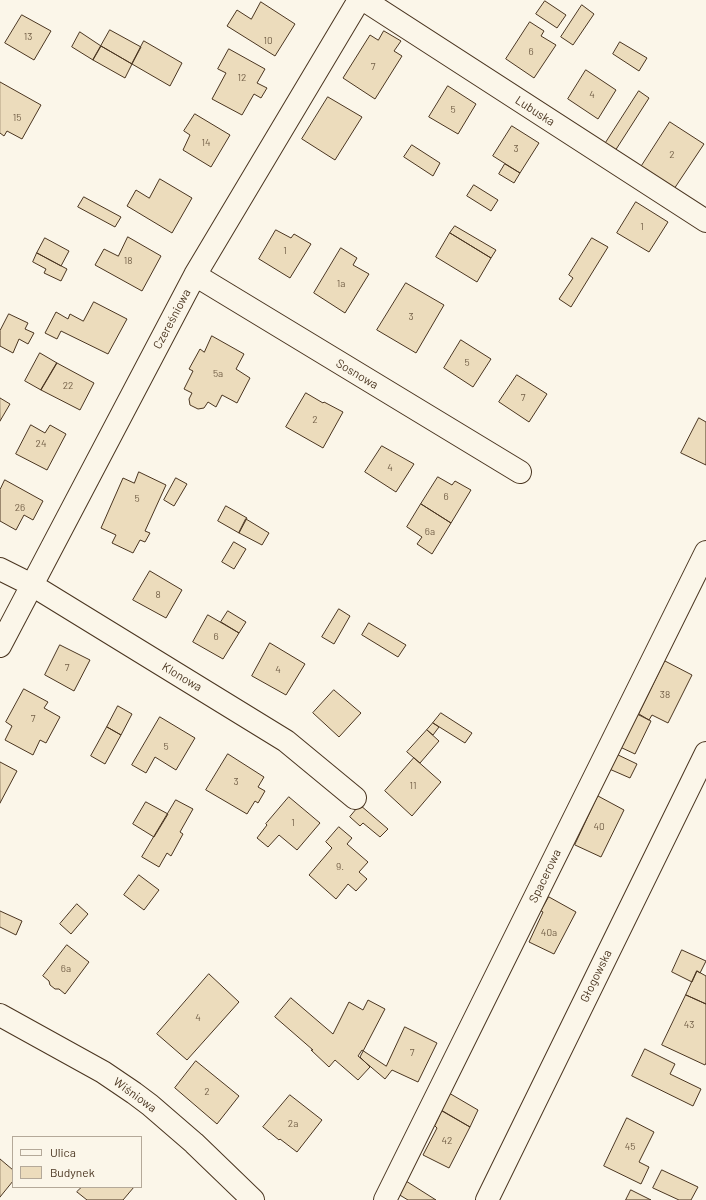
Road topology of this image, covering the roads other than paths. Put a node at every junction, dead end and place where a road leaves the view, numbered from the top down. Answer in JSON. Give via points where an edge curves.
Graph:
{"nodes":[{"id":1,"x":359,"y":0,"type":"edge"},
{"id":2,"x":364,"y":0,"type":"edge"},
{"id":3,"x":706,"y":221,"type":"edge"},
{"id":4,"x":195,"y":275,"type":"junction"},
{"id":5,"x":520,"y":472,"type":"dead end"},
{"id":6,"x":706,"y":552,"type":"edge"},
{"id":7,"x":0,"y":569,"type":"edge"},
{"id":8,"x":32,"y":586,"type":"junction"},
{"id":9,"x":0,"y":646,"type":"edge"},
{"id":10,"x":706,"y":753,"type":"edge"},
{"id":11,"x":355,"y":798,"type":"dead end"},
{"id":12,"x":0,"y":1015,"type":"edge"},
{"id":13,"x":253,"y":1200,"type":"edge"},
{"id":14,"x":386,"y":1200,"type":"edge"},
{"id":15,"x":487,"y":1200,"type":"edge"}],
"edges":[{"from":1,"to":4,"type":"street","name":"Czereśniowa"},
{"from":2,"to":3,"type":"street","name":"Lubuska"},
{"from":4,"to":5,"type":"street","name":"Sosnowa"},
{"from":4,"to":8,"type":"street","name":"Czereśniowa"},
{"from":6,"to":14,"type":"street","name":"Spacerowa"},
{"from":7,"to":8,"type":"street","name":"Klonowa"},
{"from":8,"to":9,"type":"street","name":"Czereśniowa"},
{"from":8,"to":11,"type":"street","name":"Klonowa","via":[[286,740]]},
{"from":10,"to":15,"type":"street","name":"Głogowska"},
{"from":12,"to":13,"type":"street","name":"Wiśniowa","via":[[103,1072],[134,1093],[194,1143]]}]}
